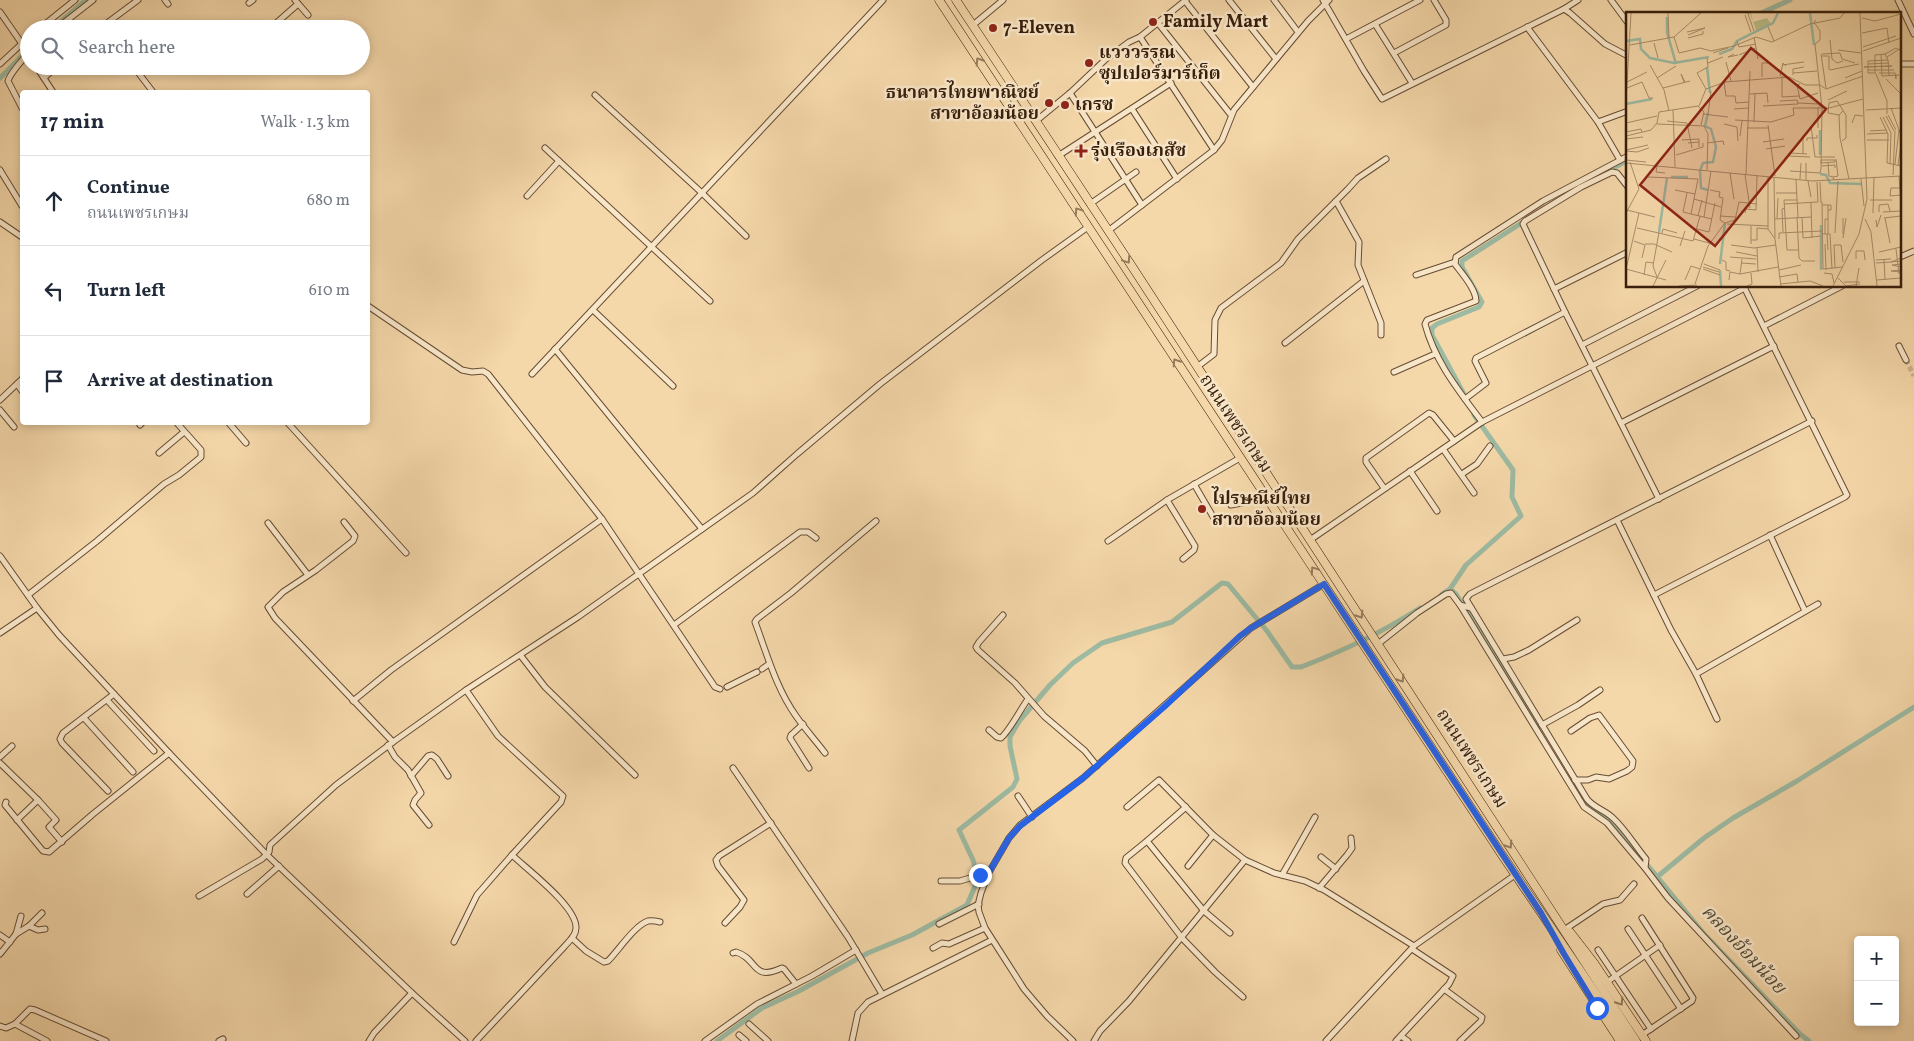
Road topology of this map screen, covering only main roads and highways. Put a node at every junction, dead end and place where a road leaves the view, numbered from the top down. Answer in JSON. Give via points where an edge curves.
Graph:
{"nodes":[{"id":1,"x":939,"y":0,"type":"edge"},
{"id":2,"x":956,"y":0,"type":"edge"},
{"id":3,"x":1549,"y":908,"type":"junction"},
{"id":4,"x":1541,"y":913,"type":"junction"},
{"id":5,"x":1641,"y":1039,"type":"edge"},
{"id":6,"x":1620,"y":1041,"type":"edge"},
{"id":7,"x":1628,"y":1041,"type":"edge"}],
"edges":[{"from":4,"to":1,"type":"main road","name":"ถนนเพชรเกษม","one_way":true},
{"from":2,"to":3,"type":"main road","name":"ถนนเพชรเกษม","one_way":true},
{"from":3,"to":5,"type":"main road","name":"ถนนเพชรเกษม"},
{"from":3,"to":5,"type":"main road","name":"ถนนเพชรเกษม","one_way":true,"via":[[1607,982]]},
{"from":4,"to":6,"type":"main road","name":"ถนนเพชรเกษม","via":[[1577,977]]},
{"from":4,"to":7,"type":"main road","name":"ถนนเพชรเกษม"}]}
